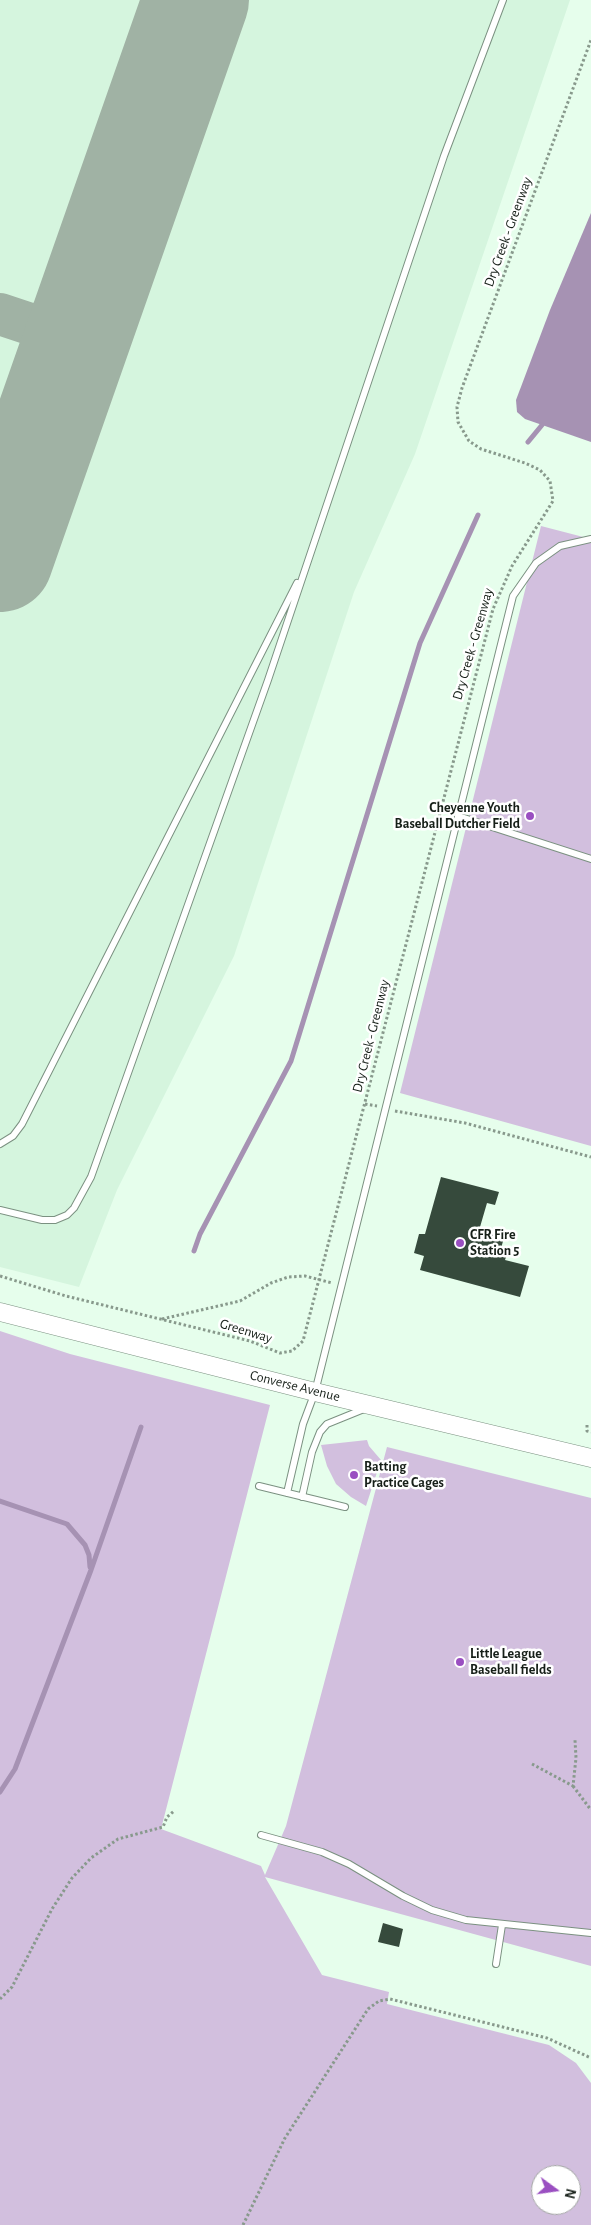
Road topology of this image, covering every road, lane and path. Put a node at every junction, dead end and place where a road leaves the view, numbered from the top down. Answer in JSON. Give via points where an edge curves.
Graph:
{"nodes":[{"id":1,"x":503,"y":0,"type":"edge"},
{"id":2,"x":591,"y":40,"type":"edge"},
{"id":3,"x":591,"y":539,"type":"edge"},
{"id":4,"x":306,"y":564,"type":"junction"},
{"id":5,"x":458,"y":816,"type":"junction"},
{"id":6,"x":591,"y":860,"type":"edge"},
{"id":7,"x":365,"y":1104,"type":"junction"},
{"id":8,"x":385,"y":1108,"type":"junction"},
{"id":9,"x":0,"y":1144,"type":"edge"},
{"id":10,"x":591,"y":1157,"type":"edge"},
{"id":11,"x":0,"y":1210,"type":"edge"},
{"id":12,"x":0,"y":1276,"type":"edge"},
{"id":13,"x":320,"y":1280,"type":"junction"},
{"id":14,"x":340,"y":1286,"type":"junction"},
{"id":15,"x":0,"y":1312,"type":"edge"},
{"id":16,"x":160,"y":1319,"type":"junction"},
{"id":17,"x":315,"y":1392,"type":"junction"},
{"id":18,"x":372,"y":1406,"type":"junction"},
{"id":19,"x":587,"y":1425,"type":"dead end"},
{"id":20,"x":591,"y":1432,"type":"edge"},
{"id":21,"x":591,"y":1458,"type":"edge"},
{"id":22,"x":259,"y":1486,"type":"dead end"},
{"id":23,"x":287,"y":1493,"type":"junction"},
{"id":24,"x":302,"y":1496,"type":"junction"},
{"id":25,"x":345,"y":1507,"type":"dead end"},
{"id":26,"x":575,"y":1740,"type":"dead end"},
{"id":27,"x":532,"y":1764,"type":"dead end"},
{"id":28,"x":573,"y":1786,"type":"junction"},
{"id":29,"x":591,"y":1810,"type":"edge"},
{"id":30,"x":174,"y":1811,"type":"dead end"},
{"id":31,"x":262,"y":1835,"type":"dead end"},
{"id":32,"x":502,"y":1924,"type":"junction"},
{"id":33,"x":591,"y":1933,"type":"edge"},
{"id":34,"x":496,"y":1964,"type":"dead end"},
{"id":35,"x":0,"y":1999,"type":"edge"},
{"id":36,"x":591,"y":2058,"type":"edge"},
{"id":37,"x":243,"y":2225,"type":"edge"}],
"edges":[{"from":1,"to":4,"type":"lane","via":[[444,156]]},
{"from":2,"to":7,"type":"path","name":"Dry Creek - Greenway","via":[[457,407],[458,422],[469,441],[481,449],[540,470],[550,481],[553,501],[512,566],[492,608]]},
{"from":3,"to":5,"type":"lane","via":[[560,546],[536,563],[514,596]]},
{"from":4,"to":9,"type":"lane","via":[[22,1124],[13,1136]]},
{"from":4,"to":11,"type":"lane","via":[[92,1176],[82,1197],[67,1215],[55,1220]]},
{"from":5,"to":6,"type":"lane"},
{"from":5,"to":8,"type":"lane"},
{"from":7,"to":8,"type":"path","name":"Dry Creek - Greenway"},
{"from":7,"to":13,"type":"path","name":"Greenway"},
{"from":8,"to":10,"type":"path","name":"Dry Creek - Greenway","via":[[465,1124]]},
{"from":8,"to":14,"type":"lane"},
{"from":12,"to":16,"type":"path","name":"Greenway"},
{"from":13,"to":14,"type":"path"},
{"from":13,"to":16,"type":"path","via":[[305,1276],[288,1277],[240,1301]]},
{"from":13,"to":16,"type":"path","name":"Greenway","via":[[303,1341],[286,1353]]},
{"from":14,"to":17,"type":"lane"},
{"from":15,"to":17,"type":"main road","name":"Converse Avenue"},
{"from":17,"to":18,"type":"main road","name":"Converse Avenue"},
{"from":17,"to":23,"type":"lane","via":[[303,1424]]},
{"from":18,"to":21,"type":"main road","name":"Converse Avenue"},
{"from":18,"to":24,"type":"lane","via":[[324,1426],[316,1438]]},
{"from":19,"to":20,"type":"path","via":[[587,1431]]},
{"from":22,"to":23,"type":"lane"},
{"from":23,"to":24,"type":"lane"},
{"from":24,"to":25,"type":"lane"},
{"from":26,"to":28,"type":"path"},
{"from":27,"to":28,"type":"path"},
{"from":28,"to":29,"type":"path"},
{"from":30,"to":35,"type":"path","via":[[167,1816],[163,1827],[118,1838],[91,1858],[72,1878],[52,1909],[12,1987]]},
{"from":31,"to":32,"type":"lane","via":[[322,1852],[432,1910],[466,1920]]},
{"from":32,"to":33,"type":"lane"},
{"from":32,"to":34,"type":"lane"},
{"from":36,"to":37,"type":"path","via":[[547,2038],[390,1999],[379,2001],[368,2009],[285,2138]]}]}
